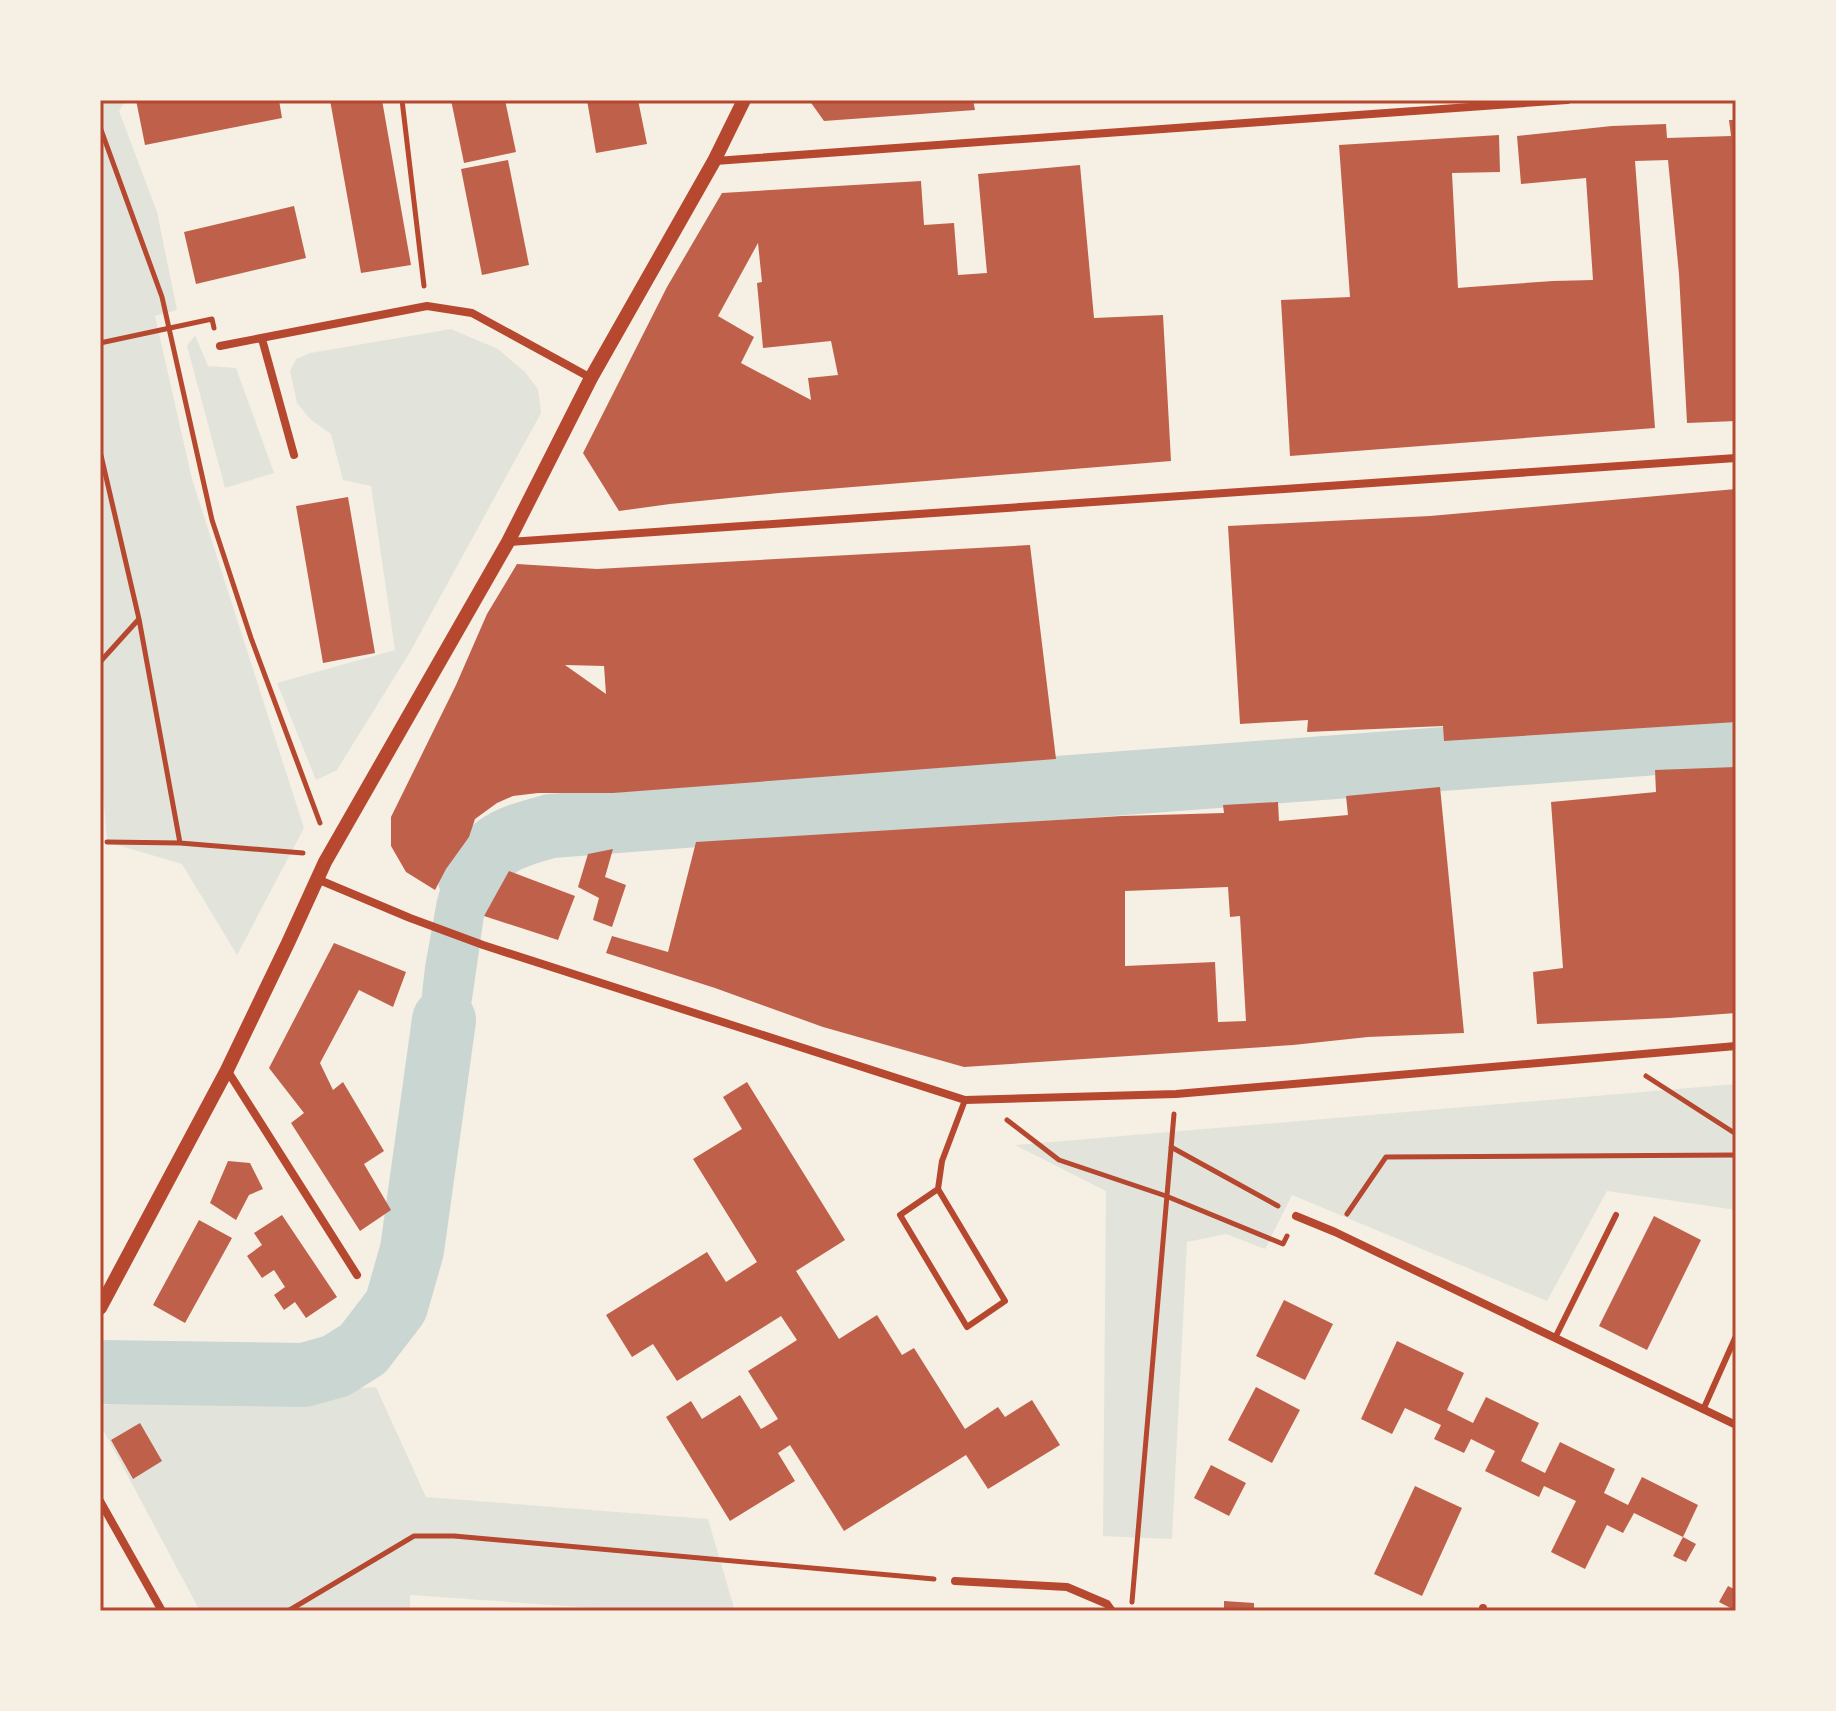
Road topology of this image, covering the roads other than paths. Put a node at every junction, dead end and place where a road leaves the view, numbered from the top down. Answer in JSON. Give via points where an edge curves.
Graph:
{"nodes":[{"id":1,"x":744,"y":100,"type":"edge"},
{"id":2,"x":1567,"y":100,"type":"edge"},
{"id":3,"x":714,"y":161,"type":"junction"},
{"id":4,"x":262,"y":339,"type":"junction"},
{"id":5,"x":220,"y":346,"type":"road end"},
{"id":6,"x":591,"y":378,"type":"junction"},
{"id":7,"x":294,"y":455,"type":"dead end"},
{"id":8,"x":1736,"y":458,"type":"edge"},
{"id":9,"x":508,"y":542,"type":"junction"},
{"id":10,"x":317,"y":879,"type":"junction"},
{"id":11,"x":1736,"y":1046,"type":"edge"},
{"id":12,"x":227,"y":1070,"type":"junction"},
{"id":13,"x":965,"y":1100,"type":"junction"},
{"id":14,"x":938,"y":1189,"type":"junction"},
{"id":15,"x":1616,"y":1215,"type":"dead end"},
{"id":16,"x":1296,"y":1216,"type":"road end"},
{"id":17,"x":357,"y":1275,"type":"dead end"},
{"id":18,"x":100,"y":1308,"type":"edge"},
{"id":19,"x":1736,"y":1336,"type":"edge"},
{"id":20,"x":1555,"y":1338,"type":"junction"},
{"id":21,"x":1703,"y":1410,"type":"junction"},
{"id":22,"x":1736,"y":1425,"type":"edge"},
{"id":23,"x":100,"y":1501,"type":"edge"},
{"id":24,"x":955,"y":1581,"type":"road end"},
{"id":25,"x":162,"y":1611,"type":"edge"},
{"id":26,"x":1112,"y":1611,"type":"edge"}],
"edges":[{"from":1,"to":3,"type":"street"},
{"from":2,"to":3,"type":"street"},
{"from":3,"to":6,"type":"street"},
{"from":4,"to":5,"type":"street"},
{"from":4,"to":6,"type":"street","via":[[427,306],[472,313]]},
{"from":4,"to":7,"type":"street"},
{"from":6,"to":9,"type":"street"},
{"from":8,"to":9,"type":"street"},
{"from":9,"to":10,"type":"street"},
{"from":10,"to":12,"type":"street"},
{"from":10,"to":13,"type":"street","via":[[483,945]]},
{"from":11,"to":13,"type":"street","via":[[1176,1094]]},
{"from":12,"to":17,"type":"street"},
{"from":12,"to":18,"type":"street"},
{"from":13,"to":14,"type":"lane","via":[[942,1161]]},
{"from":14,"to":14,"type":"lane","via":[[1005,1301],[967,1327],[900,1215]]},
{"from":15,"to":20,"type":"lane"},
{"from":16,"to":20,"type":"street"},
{"from":19,"to":21,"type":"lane"},
{"from":20,"to":21,"type":"street"},
{"from":21,"to":22,"type":"street"},
{"from":23,"to":25,"type":"street"},
{"from":24,"to":26,"type":"street","via":[[1067,1587]]}]}
